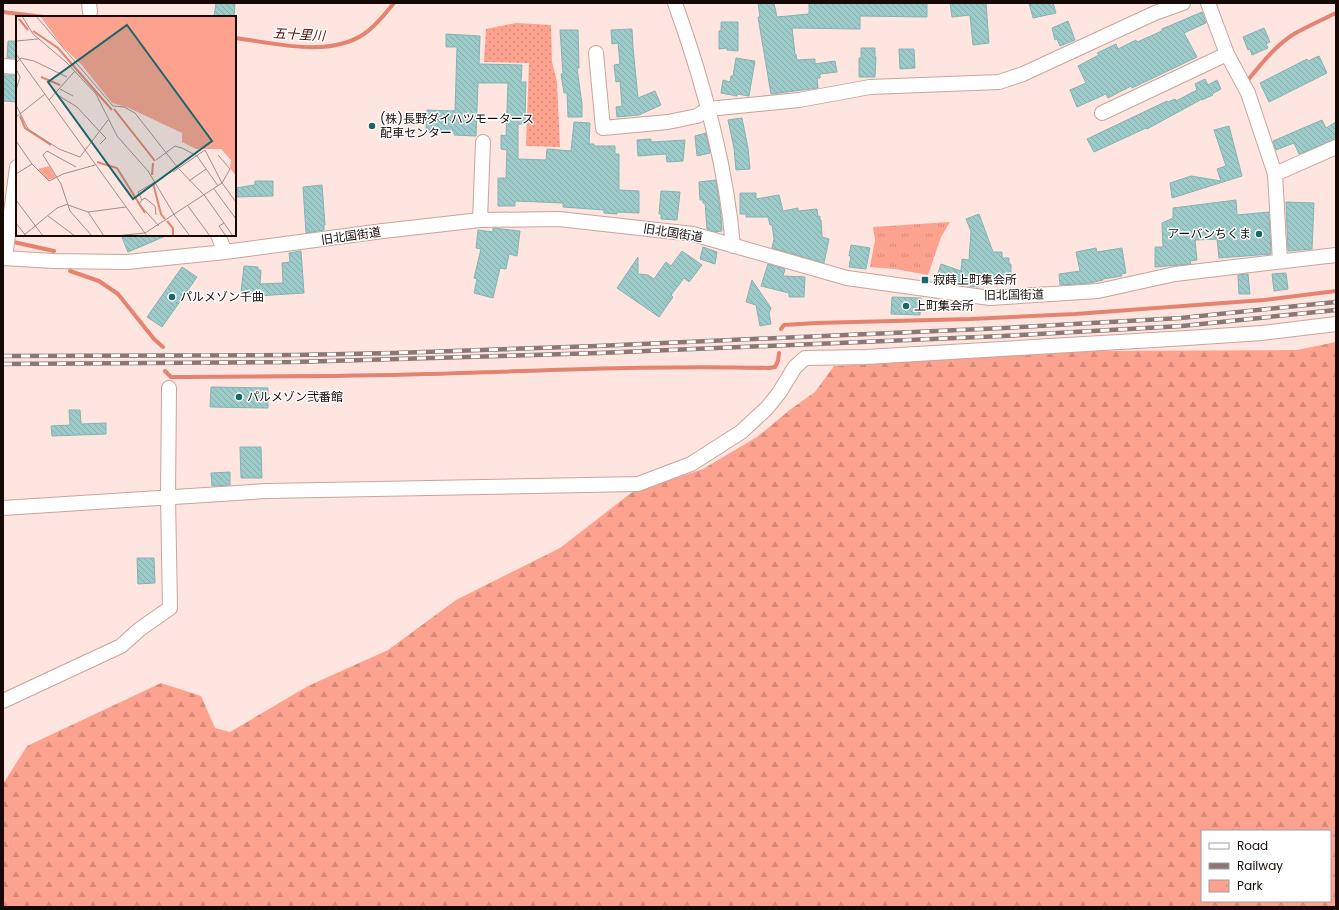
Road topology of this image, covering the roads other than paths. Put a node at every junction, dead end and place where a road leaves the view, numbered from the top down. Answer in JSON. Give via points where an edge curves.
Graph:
{"nodes":[{"id":1,"x":675,"y":3,"type":"edge"},
{"id":2,"x":1183,"y":3,"type":"edge"},
{"id":3,"x":1208,"y":3,"type":"edge"},
{"id":4,"x":596,"y":53,"type":"dead end"},
{"id":5,"x":1227,"y":54,"type":"junction"},
{"id":6,"x":3,"y":66,"type":"edge"},
{"id":7,"x":16,"y":67,"type":"edge"},
{"id":8,"x":708,"y":109,"type":"junction"},
{"id":9,"x":1102,"y":113,"type":"dead end"},
{"id":10,"x":483,"y":142,"type":"dead end"},
{"id":11,"x":1336,"y":146,"type":"edge"},
{"id":12,"x":1275,"y":174,"type":"junction"},
{"id":13,"x":16,"y":175,"type":"edge"},
{"id":14,"x":480,"y":220,"type":"junction"},
{"id":15,"x":218,"y":236,"type":"edge"},
{"id":16,"x":733,"y":246,"type":"junction"},
{"id":17,"x":6,"y":250,"type":"edge"},
{"id":18,"x":225,"y":252,"type":"junction"},
{"id":19,"x":1336,"y":255,"type":"edge"},
{"id":20,"x":1280,"y":262,"type":"junction"},
{"id":21,"x":1336,"y":324,"type":"edge"},
{"id":22,"x":169,"y":388,"type":"dead end"},
{"id":23,"x":168,"y":497,"type":"junction"},
{"id":24,"x":3,"y":508,"type":"edge"},
{"id":25,"x":3,"y":701,"type":"edge"}],
"edges":[{"from":1,"to":8,"type":"street"},
{"from":2,"to":8,"type":"street","via":[[1155,13],[1023,74],[999,82],[870,87],[799,100]]},
{"from":3,"to":5,"type":"street"},
{"from":4,"to":8,"type":"street","via":[[603,128],[668,122],[697,116]]},
{"from":5,"to":9,"type":"street"},
{"from":5,"to":12,"type":"street","via":[[1248,93]]},
{"from":6,"to":7,"type":"street"},
{"from":8,"to":16,"type":"street","via":[[730,213]]},
{"from":10,"to":14,"type":"street"},
{"from":11,"to":12,"type":"street"},
{"from":12,"to":20,"type":"street"},
{"from":13,"to":17,"type":"street"},
{"from":14,"to":16,"type":"street","name":"旧北国街道","via":[[559,219],[693,234]]},
{"from":14,"to":18,"type":"street","name":"旧北国街道"},
{"from":15,"to":18,"type":"street"},
{"from":16,"to":20,"type":"street","name":"旧北国街道","via":[[847,278],[990,298],[1098,291],[1175,274]]},
{"from":17,"to":18,"type":"street","name":"旧北国街道","via":[[53,261],[127,262]]},
{"from":19,"to":20,"type":"street","name":"旧北国街道"},
{"from":21,"to":23,"type":"street","via":[[1262,333],[1047,347],[805,358],[795,367],[767,408],[741,432],[691,464],[638,484],[267,491]]},
{"from":22,"to":23,"type":"street"},
{"from":23,"to":24,"type":"street"},
{"from":23,"to":25,"type":"street","via":[[170,608],[121,646]]}]}
